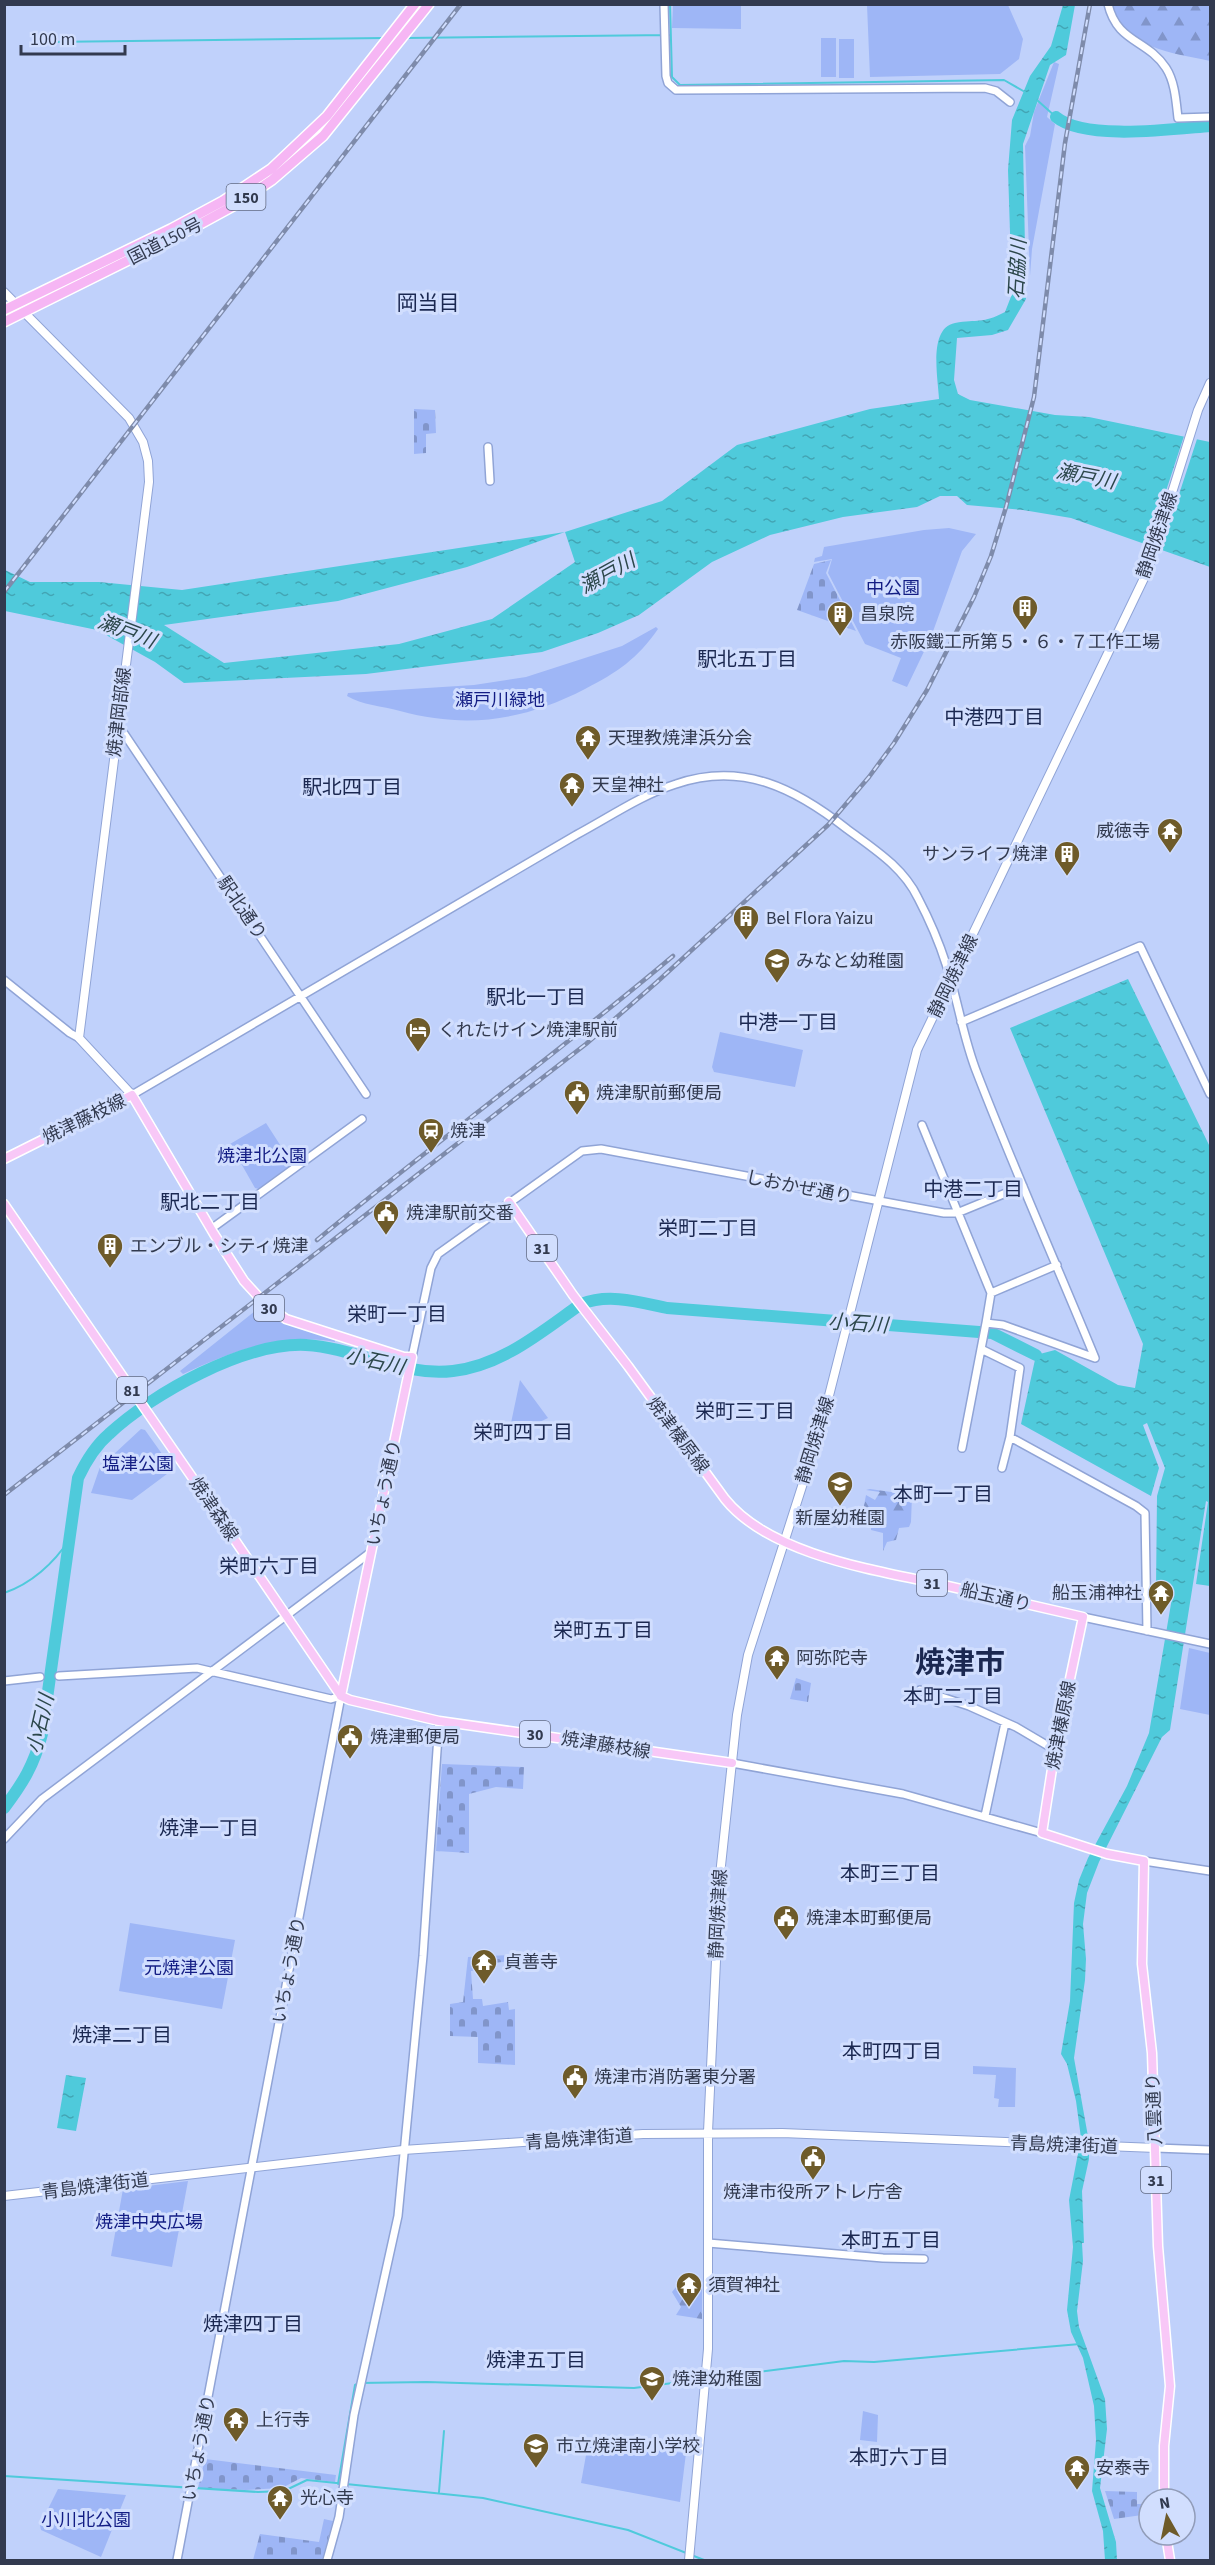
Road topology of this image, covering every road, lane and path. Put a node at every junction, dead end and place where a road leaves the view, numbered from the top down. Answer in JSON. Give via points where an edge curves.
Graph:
{"nodes":[{"id":1,"x":415,"y":4,"type":"edge"},
{"id":2,"x":429,"y":4,"type":"edge"},
{"id":3,"x":664,"y":4,"type":"edge"},
{"id":4,"x":1108,"y":4,"type":"edge"},
{"id":5,"x":1010,"y":102,"type":"dead end"},
{"id":6,"x":1210,"y":117,"type":"edge"},
{"id":7,"x":4,"y":292,"type":"edge"},
{"id":8,"x":16,"y":304,"type":"junction"},
{"id":9,"x":4,"y":310,"type":"edge"},
{"id":10,"x":24,"y":312,"type":"junction"},
{"id":11,"x":4,"y":322,"type":"edge"},
{"id":12,"x":1210,"y":383,"type":"edge"},
{"id":13,"x":488,"y":447,"type":"dead end"},
{"id":14,"x":490,"y":481,"type":"dead end"},
{"id":15,"x":118,"y":719,"type":"junction"},
{"id":16,"x":4,"y":980,"type":"edge"},
{"id":17,"x":950,"y":981,"type":"junction"},
{"id":18,"x":302,"y":997,"type":"junction"},
{"id":19,"x":961,"y":1022,"type":"junction"},
{"id":20,"x":80,"y":1038,"type":"junction"},
{"id":21,"x":366,"y":1094,"type":"dead end"},
{"id":22,"x":1210,"y":1094,"type":"edge"},
{"id":23,"x":132,"y":1095,"type":"junction"},
{"id":24,"x":362,"y":1119,"type":"dead end"},
{"id":25,"x":922,"y":1125,"type":"dead end"},
{"id":26,"x":4,"y":1159,"type":"edge"},
{"id":27,"x":1023,"y":1186,"type":"junction"},
{"id":28,"x":509,"y":1202,"type":"junction"},
{"id":29,"x":878,"y":1202,"type":"junction"},
{"id":30,"x":4,"y":1203,"type":"edge"},
{"id":31,"x":957,"y":1213,"type":"junction"},
{"id":32,"x":211,"y":1229,"type":"junction"},
{"id":33,"x":1057,"y":1265,"type":"junction"},
{"id":34,"x":991,"y":1293,"type":"junction"},
{"id":35,"x":986,"y":1325,"type":"junction"},
{"id":36,"x":981,"y":1349,"type":"junction"},
{"id":37,"x":412,"y":1361,"type":"junction"},
{"id":38,"x":1010,"y":1437,"type":"junction"},
{"id":39,"x":962,"y":1448,"type":"dead end"},
{"id":40,"x":1002,"y":1468,"type":"dead end"},
{"id":41,"x":784,"y":1540,"type":"junction"},
{"id":42,"x":371,"y":1552,"type":"junction"},
{"id":43,"x":286,"y":1616,"type":"junction"},
{"id":44,"x":1083,"y":1617,"type":"junction"},
{"id":45,"x":1147,"y":1631,"type":"junction"},
{"id":46,"x":1210,"y":1644,"type":"edge"},
{"id":47,"x":214,"y":1670,"type":"junction"},
{"id":48,"x":58,"y":1676,"type":"dead end"},
{"id":49,"x":40,"y":1677,"type":"dead end"},
{"id":50,"x":4,"y":1681,"type":"edge"},
{"id":51,"x":920,"y":1690,"type":"dead end"},
{"id":52,"x":341,"y":1696,"type":"junction"},
{"id":53,"x":439,"y":1721,"type":"junction"},
{"id":54,"x":1005,"y":1723,"type":"junction"},
{"id":55,"x":1055,"y":1749,"type":"junction"},
{"id":56,"x":732,"y":1763,"type":"junction"},
{"id":57,"x":985,"y":1816,"type":"junction"},
{"id":58,"x":1042,"y":1833,"type":"junction"},
{"id":59,"x":4,"y":1839,"type":"edge"},
{"id":60,"x":1144,"y":1861,"type":"junction"},
{"id":61,"x":1210,"y":1871,"type":"edge"},
{"id":62,"x":708,"y":2132,"type":"junction"},
{"id":63,"x":1156,"y":2148,"type":"junction"},
{"id":64,"x":403,"y":2150,"type":"junction"},
{"id":65,"x":1210,"y":2150,"type":"edge"},
{"id":66,"x":251,"y":2168,"type":"junction"},
{"id":67,"x":4,"y":2196,"type":"edge"},
{"id":68,"x":708,"y":2243,"type":"junction"},
{"id":69,"x":924,"y":2259,"type":"dead end"},
{"id":70,"x":1164,"y":2487,"type":"edge"},
{"id":71,"x":689,"y":2559,"type":"edge"},
{"id":72,"x":177,"y":2560,"type":"edge"},
{"id":73,"x":327,"y":2560,"type":"edge"}],
"edges":[{"from":1,"to":8,"type":"highway","name":"国道150号","number":"150","via":[[327,116],[271,170],[171,229]]},
{"from":2,"to":10,"type":"highway","name":"国道150号","number":"150","via":[[323,136],[272,180],[191,229]]},
{"from":3,"to":5,"type":"street","via":[[666,76],[676,90],[985,88]]},
{"from":4,"to":6,"type":"street","via":[[1120,31],[1153,53],[1167,69],[1178,117]]},
{"from":7,"to":8,"type":"main road","name":"焼津岡部線"},
{"from":8,"to":9,"type":"highway","name":"国道150号","number":"150"},
{"from":8,"to":10,"type":"main road","name":"焼津岡部線"},
{"from":10,"to":11,"type":"highway","name":"国道150号","number":"150"},
{"from":10,"to":15,"type":"main road","name":"焼津岡部線","via":[[118,405],[138,431],[146,452],[149,470]]},
{"from":12,"to":17,"type":"main road","name":"静岡焼津線","via":[[1149,566]]},
{"from":13,"to":14,"type":"street"},
{"from":15,"to":18,"type":"street","name":"駅北通り"},
{"from":15,"to":20,"type":"main road","name":"焼津岡部線"},
{"from":16,"to":20,"type":"street"},
{"from":17,"to":18,"type":"street","via":[[924,909],[910,883],[896,868],[806,798],[768,782],[729,776],[692,780],[660,790]]},
{"from":17,"to":19,"type":"street"},
{"from":17,"to":29,"type":"main road","name":"静岡焼津線","via":[[911,1068]]},
{"from":18,"to":21,"type":"street","name":"駅北通り"},
{"from":18,"to":23,"type":"street"},
{"from":19,"to":22,"type":"street","via":[[1140,946]]},
{"from":19,"to":27,"type":"street","via":[[976,1071]]},
{"from":20,"to":23,"type":"main road"},
{"from":23,"to":26,"type":"main road","name":"焼津藤枝線"},
{"from":23,"to":32,"type":"main road","name":"焼津藤枝線","number":"30"},
{"from":24,"to":32,"type":"street"},
{"from":25,"to":31,"type":"street"},
{"from":27,"to":31,"type":"street","name":"しおかぜ通り"},
{"from":27,"to":33,"type":"street"},
{"from":28,"to":29,"type":"street","name":"しおかぜ通り","via":[[573,1156],[601,1149]]},
{"from":28,"to":37,"type":"street","via":[[434,1260]]},
{"from":28,"to":41,"type":"main road","name":"焼津榛原線","number":"31","via":[[575,1299],[731,1507]]},
{"from":29,"to":31,"type":"street","name":"しおかぜ通り"},
{"from":29,"to":41,"type":"main road","name":"静岡焼津線","via":[[821,1427]]},
{"from":30,"to":43,"type":"main road","name":"焼津森線","number":"81","bridge":true},
{"from":31,"to":34,"type":"street"},
{"from":32,"to":37,"type":"main road","name":"焼津藤枝線","number":"30","via":[[244,1281],[275,1312]]},
{"from":33,"to":34,"type":"street"},
{"from":33,"to":35,"type":"street","via":[[1095,1358],[1003,1325]]},
{"from":34,"to":35,"type":"street"},
{"from":35,"to":36,"type":"street"},
{"from":36,"to":38,"type":"street","via":[[1020,1368]]},
{"from":36,"to":39,"type":"street"},
{"from":37,"to":42,"type":"main road","name":"いちょう通り"},
{"from":38,"to":40,"type":"street"},
{"from":38,"to":45,"type":"street","via":[[1145,1513]]},
{"from":41,"to":44,"type":"main road","name":"船玉通り","number":"31","via":[[855,1567]]},
{"from":41,"to":56,"type":"main road","name":"静岡焼津線","via":[[748,1655]]},
{"from":42,"to":43,"type":"street"},
{"from":42,"to":52,"type":"main road","name":"いちょう通り"},
{"from":43,"to":47,"type":"street"},
{"from":43,"to":52,"type":"main road","name":"焼津森線","number":"81"},
{"from":44,"to":45,"type":"street","name":"船玉通り"},
{"from":44,"to":55,"type":"main road","name":"焼津榛原線"},
{"from":45,"to":46,"type":"street","name":"船玉通り"},
{"from":47,"to":48,"type":"street"},
{"from":47,"to":52,"type":"street","via":[[331,1699]]},
{"from":47,"to":59,"type":"street","via":[[42,1799]]},
{"from":49,"to":50,"type":"street"},
{"from":51,"to":54,"type":"street","via":[[955,1700]]},
{"from":52,"to":53,"type":"main road","name":"焼津藤枝線","number":"30"},
{"from":52,"to":66,"type":"street","name":"いちょう通り"},
{"from":53,"to":56,"type":"main road","name":"焼津藤枝線","number":"30"},
{"from":53,"to":64,"type":"street","via":[[423,1956]]},
{"from":54,"to":55,"type":"street"},
{"from":54,"to":57,"type":"street"},
{"from":55,"to":58,"type":"main road","name":"焼津榛原線"},
{"from":56,"to":57,"type":"street","via":[[903,1794]]},
{"from":56,"to":62,"type":"main road","name":"静岡焼津線","via":[[720,1875]]},
{"from":57,"to":58,"type":"street"},
{"from":58,"to":60,"type":"main road"},
{"from":60,"to":61,"type":"street"},
{"from":60,"to":63,"type":"main road","name":"八雲通り","number":"31","via":[[1143,1964]]},
{"from":62,"to":63,"type":"main road","name":"青島焼津街道"},
{"from":62,"to":64,"type":"main road","name":"青島焼津街道"},
{"from":62,"to":68,"type":"main road","name":"静岡焼津線"},
{"from":63,"to":65,"type":"street"},
{"from":63,"to":70,"type":"main road","name":"八雲通り","number":"31","via":[[1158,2246],[1170,2386]]},
{"from":64,"to":66,"type":"main road","name":"青島焼津街道"},
{"from":64,"to":73,"type":"street","via":[[398,2216],[354,2415],[339,2517]]},
{"from":66,"to":67,"type":"main road","name":"青島焼津街道"},
{"from":66,"to":72,"type":"street","name":"いちょう通り"},
{"from":68,"to":69,"type":"street"},
{"from":68,"to":71,"type":"main road","name":"静岡焼津線","via":[[705,2378]]}]}
